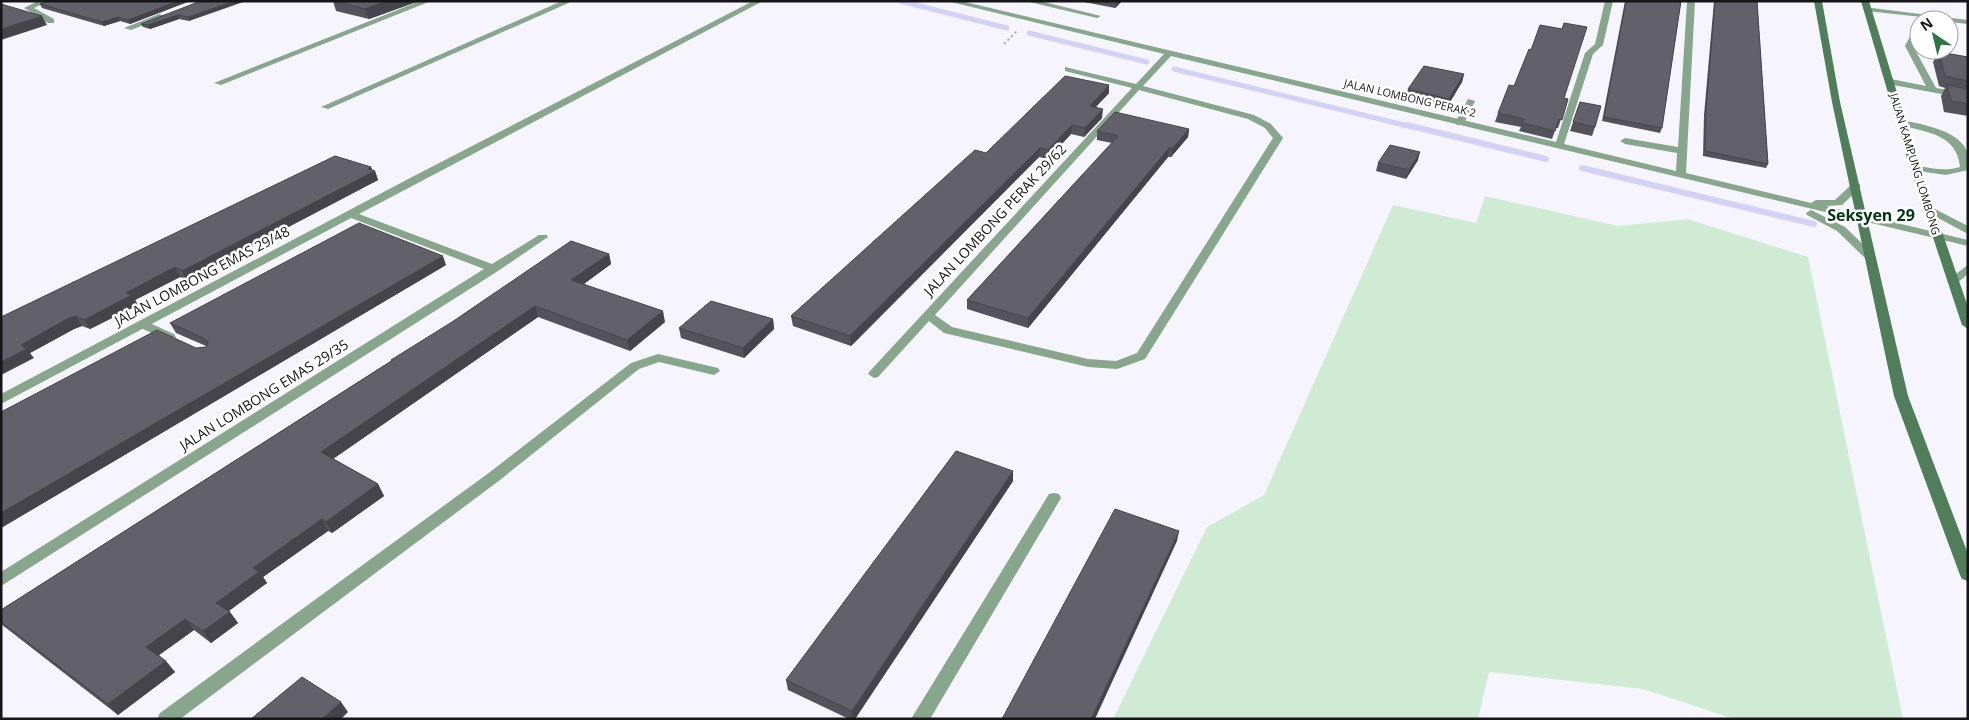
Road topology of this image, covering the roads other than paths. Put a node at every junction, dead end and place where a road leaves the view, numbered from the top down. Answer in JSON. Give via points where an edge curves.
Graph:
{"nodes":[{"id":1,"x":45,"y":1,"type":"edge"},
{"id":2,"x":427,"y":1,"type":"edge"},
{"id":3,"x":569,"y":1,"type":"edge"},
{"id":4,"x":759,"y":1,"type":"edge"},
{"id":5,"x":951,"y":1,"type":"edge"},
{"id":6,"x":1030,"y":1,"type":"edge"},
{"id":7,"x":1609,"y":1,"type":"edge"},
{"id":8,"x":1691,"y":1,"type":"edge"},
{"id":9,"x":1818,"y":1,"type":"edge"},
{"id":10,"x":1050,"y":3,"type":"edge"},
{"id":11,"x":1866,"y":5,"type":"edge"},
{"id":12,"x":170,"y":13,"type":"edge"},
{"id":13,"x":1909,"y":13,"type":"edge"},
{"id":14,"x":1097,"y":16,"type":"dead end"},
{"id":15,"x":51,"y":21,"type":"dead end"},
{"id":16,"x":1029,"y":21,"type":"junction"},
{"id":17,"x":128,"y":28,"type":"edge"},
{"id":18,"x":1168,"y":54,"type":"junction"},
{"id":19,"x":1917,"y":60,"type":"edge"},
{"id":20,"x":1068,"y":69,"type":"dead end"},
{"id":21,"x":1890,"y":82,"type":"junction"},
{"id":22,"x":218,"y":83,"type":"dead end"},
{"id":23,"x":1138,"y":87,"type":"junction"},
{"id":24,"x":1933,"y":90,"type":"junction"},
{"id":25,"x":1968,"y":96,"type":"edge"},
{"id":26,"x":1471,"y":101,"type":"dead end"},
{"id":27,"x":325,"y":108,"type":"dead end"},
{"id":28,"x":1460,"y":123,"type":"junction"},
{"id":29,"x":1903,"y":123,"type":"junction"},
{"id":30,"x":1625,"y":141,"type":"dead end"},
{"id":31,"x":1559,"y":146,"type":"junction"},
{"id":32,"x":1683,"y":152,"type":"junction"},
{"id":33,"x":1966,"y":156,"type":"edge"},
{"id":34,"x":1915,"y":168,"type":"junction"},
{"id":35,"x":1681,"y":174,"type":"junction"},
{"id":36,"x":1856,"y":186,"type":"junction"},
{"id":37,"x":1782,"y":200,"type":"junction"},
{"id":38,"x":1929,"y":209,"type":"junction"},
{"id":39,"x":350,"y":214,"type":"junction"},
{"id":40,"x":1863,"y":220,"type":"junction"},
{"id":41,"x":1968,"y":231,"type":"edge"},
{"id":42,"x":1938,"y":236,"type":"junction"},
{"id":43,"x":544,"y":237,"type":"dead end"},
{"id":44,"x":1968,"y":243,"type":"edge"},
{"id":45,"x":1869,"y":256,"type":"junction"},
{"id":46,"x":1968,"y":268,"type":"edge"},
{"id":47,"x":494,"y":269,"type":"junction"},
{"id":48,"x":1952,"y":281,"type":"junction"},
{"id":49,"x":928,"y":316,"type":"junction"},
{"id":50,"x":143,"y":324,"type":"junction"},
{"id":51,"x":1968,"y":325,"type":"edge"},
{"id":52,"x":179,"y":341,"type":"edge"},
{"id":53,"x":714,"y":371,"type":"dead end"},
{"id":54,"x":874,"y":374,"type":"dead end"},
{"id":55,"x":1,"y":400,"type":"edge"},
{"id":56,"x":1054,"y":498,"type":"dead end"},
{"id":57,"x":1968,"y":576,"type":"edge"},
{"id":58,"x":1,"y":580,"type":"edge"},
{"id":59,"x":166,"y":719,"type":"edge"},
{"id":60,"x":920,"y":719,"type":"edge"}],
"edges":[{"from":1,"to":15,"type":"street","via":[[28,8]]},
{"from":2,"to":22,"type":"street"},
{"from":3,"to":27,"type":"street"},
{"from":4,"to":39,"type":"street","name":"JALAN LOMBONG EMAS 29/48"},
{"from":5,"to":16,"type":"street","name":"JALAN LOMBONG PERAK 2"},
{"from":6,"to":10,"type":"street"},
{"from":7,"to":31,"type":"street","via":[[1599,46],[1588,53]]},
{"from":8,"to":32,"type":"street"},
{"from":9,"to":36,"type":"street","via":[[1836,102]]},
{"from":10,"to":14,"type":"street"},
{"from":10,"to":16,"type":"street"},
{"from":11,"to":13,"type":"street"},
{"from":11,"to":21,"type":"street","name":"JALAN KAMPUNG LOMBONG"},
{"from":12,"to":17,"type":"street"},
{"from":16,"to":18,"type":"street","name":"JALAN LOMBONG PERAK 2"},
{"from":18,"to":23,"type":"street","name":"JALAN LOMBONG PERAK 29/62"},
{"from":18,"to":28,"type":"street","name":"JALAN LOMBONG PERAK 2"},
{"from":19,"to":24,"type":"street"},
{"from":20,"to":23,"type":"street"},
{"from":21,"to":24,"type":"street"},
{"from":21,"to":29,"type":"street","name":"JALAN KAMPUNG LOMBONG"},
{"from":23,"to":49,"type":"street","name":"JALAN LOMBONG PERAK 29/62"},
{"from":23,"to":49,"type":"street","via":[[1251,117],[1268,126],[1278,138],[1141,356],[1116,365],[1088,363],[948,330]]},
{"from":24,"to":25,"type":"street"},
{"from":26,"to":28,"type":"street"},
{"from":28,"to":31,"type":"street","name":"JALAN LOMBONG PERAK 2"},
{"from":29,"to":33,"type":"street","via":[[1956,141]]},
{"from":29,"to":34,"type":"street","name":"JALAN KAMPUNG LOMBONG"},
{"from":30,"to":32,"type":"street"},
{"from":31,"to":35,"type":"street","name":"JALAN LOMBONG PERAK 2"},
{"from":32,"to":35,"type":"street"},
{"from":33,"to":34,"type":"street","via":[[1965,168],[1958,172]]},
{"from":34,"to":38,"type":"street","name":"JALAN KAMPUNG LOMBONG"},
{"from":35,"to":37,"type":"street","name":"JALAN LOMBONG PERAK 2"},
{"from":36,"to":37,"type":"street","via":[[1838,202]]},
{"from":36,"to":40,"type":"street"},
{"from":37,"to":40,"type":"street","name":"JALAN LOMBONG PERAK 2"},
{"from":37,"to":45,"type":"street","via":[[1842,229]]},
{"from":38,"to":41,"type":"street"},
{"from":38,"to":42,"type":"street","name":"JALAN KAMPUNG LOMBONG"},
{"from":39,"to":47,"type":"street"},
{"from":39,"to":50,"type":"street","name":"JALAN LOMBONG EMAS 29/48"},
{"from":40,"to":42,"type":"street","name":"JALAN LOMBONG PERAK 2"},
{"from":40,"to":45,"type":"street"},
{"from":42,"to":44,"type":"street","name":"JALAN LOMBONG PERAK 2"},
{"from":42,"to":48,"type":"street","name":"JALAN KAMPUNG LOMBONG"},
{"from":43,"to":47,"type":"street","name":"JALAN LOMBONG EMAS 29/35"},
{"from":45,"to":57,"type":"street","via":[[1901,396]]},
{"from":46,"to":48,"type":"street"},
{"from":47,"to":58,"type":"street","name":"JALAN LOMBONG EMAS 29/35"},
{"from":48,"to":51,"type":"street","name":"JALAN KAMPUNG LOMBONG"},
{"from":49,"to":54,"type":"street","name":"JALAN LOMBONG PERAK 29/62"},
{"from":50,"to":52,"type":"street"},
{"from":50,"to":55,"type":"street","name":"JALAN LOMBONG EMAS 29/48"},
{"from":53,"to":59,"type":"street","via":[[658,358],[635,366],[495,476]]},
{"from":56,"to":60,"type":"street"}]}
